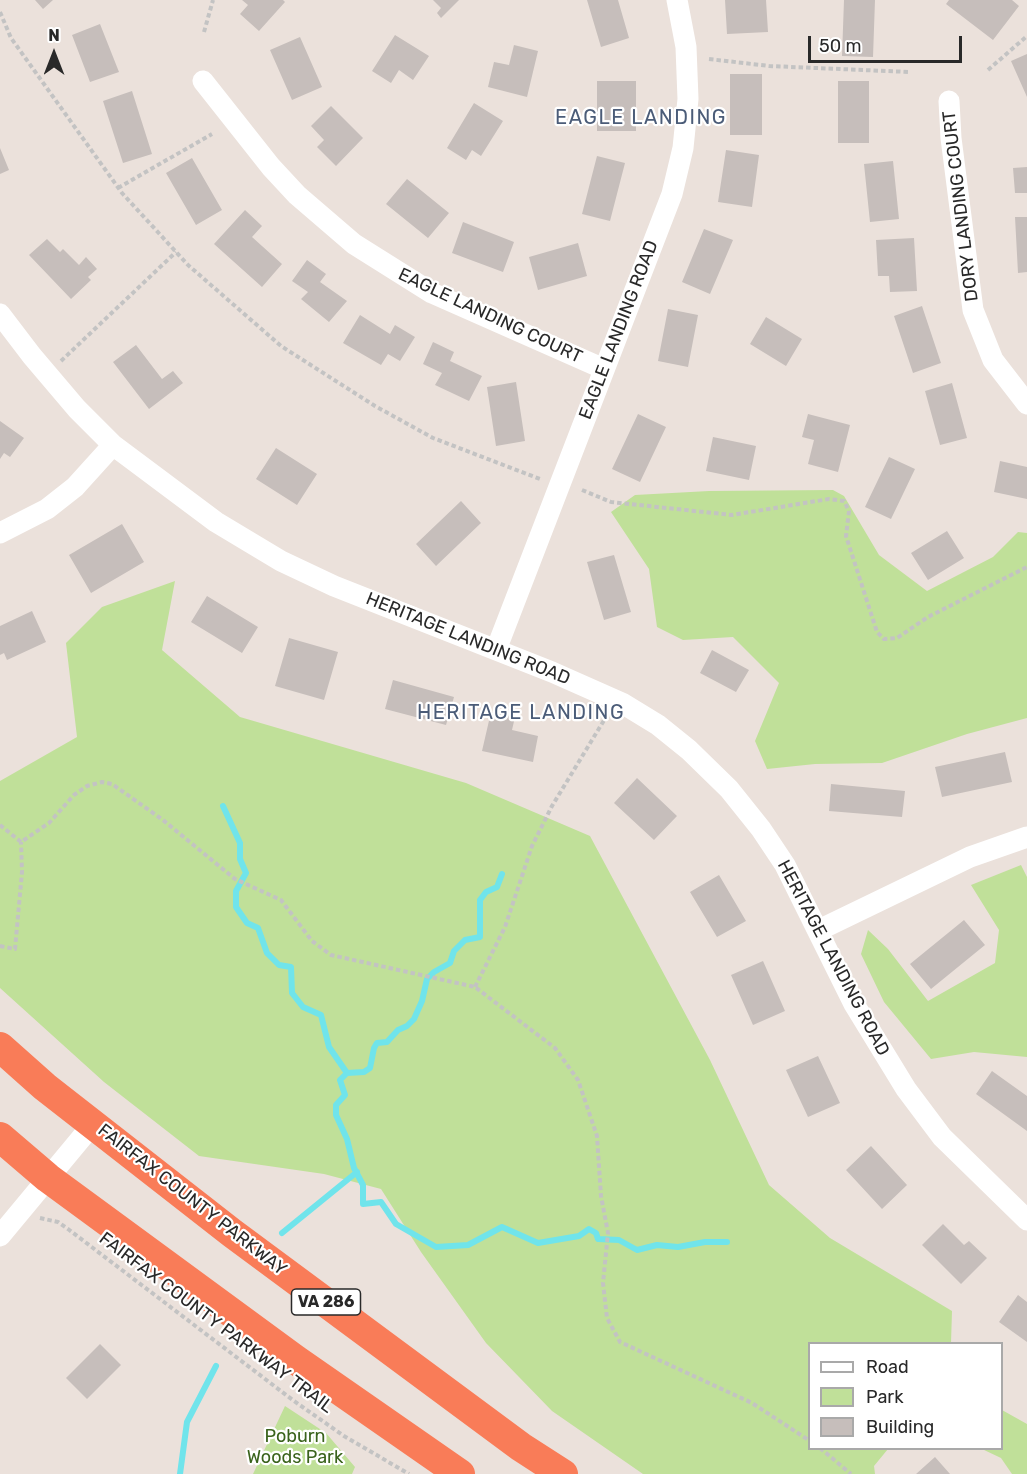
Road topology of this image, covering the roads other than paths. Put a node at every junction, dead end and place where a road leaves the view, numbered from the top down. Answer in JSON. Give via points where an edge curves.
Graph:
{"nodes":[{"id":1,"x":677,"y":0,"type":"edge"},
{"id":2,"x":203,"y":81,"type":"dead end"},
{"id":3,"x":949,"y":101,"type":"dead end"},
{"id":4,"x":0,"y":314,"type":"edge"},
{"id":5,"x":604,"y":369,"type":"junction"},
{"id":6,"x":1027,"y":404,"type":"edge"},
{"id":7,"x":113,"y":445,"type":"junction"},
{"id":8,"x":0,"y":533,"type":"edge"},
{"id":9,"x":496,"y":650,"type":"junction"},
{"id":10,"x":1027,"y":837,"type":"edge"},
{"id":11,"x":819,"y":930,"type":"junction"},
{"id":12,"x":0,"y":1047,"type":"edge"},
{"id":13,"x":93,"y":1124,"type":"junction"},
{"id":14,"x":0,"y":1137,"type":"edge"},
{"id":15,"x":48,"y":1178,"type":"junction"},
{"id":16,"x":1027,"y":1220,"type":"edge"},
{"id":17,"x":0,"y":1236,"type":"edge"},
{"id":18,"x":460,"y":1474,"type":"edge"},
{"id":19,"x":563,"y":1474,"type":"edge"}],
"edges":[{"from":1,"to":5,"type":"street","name":"EAGLE LANDING ROAD","via":[[687,69],[683,148],[672,194]]},
{"from":2,"to":5,"type":"street","name":"EAGLE LANDING COURT","via":[[271,167],[354,244],[432,293]]},
{"from":3,"to":6,"type":"street","name":"DORY LANDING COURT","via":[[973,310],[993,360]]},
{"from":4,"to":7,"type":"street","name":"HERITAGE LANDING ROAD","via":[[47,374]]},
{"from":5,"to":9,"type":"street","name":"EAGLE LANDING ROAD"},
{"from":7,"to":8,"type":"street","via":[[96,467],[63,496],[25,522]]},
{"from":7,"to":9,"type":"street","name":"HERITAGE LANDING ROAD","via":[[216,522],[281,561]]},
{"from":9,"to":11,"type":"street","name":"HERITAGE LANDING ROAD","via":[[622,703],[689,750],[729,789],[761,829]]},
{"from":10,"to":11,"type":"street","via":[[970,857]]},
{"from":11,"to":16,"type":"street","name":"HERITAGE LANDING ROAD","via":[[854,1004],[906,1089],[942,1137]]},
{"from":12,"to":13,"type":"highway","name":"FAIRFAX COUNTY PARKWAY","number":"VA 286"},
{"from":13,"to":15,"type":"street"},
{"from":13,"to":19,"type":"highway","name":"FAIRFAX COUNTY PARKWAY","number":"VA 286","via":[[232,1233]]},
{"from":14,"to":15,"type":"highway"},
{"from":15,"to":17,"type":"street"},
{"from":15,"to":18,"type":"highway","via":[[296,1360]]}]}
